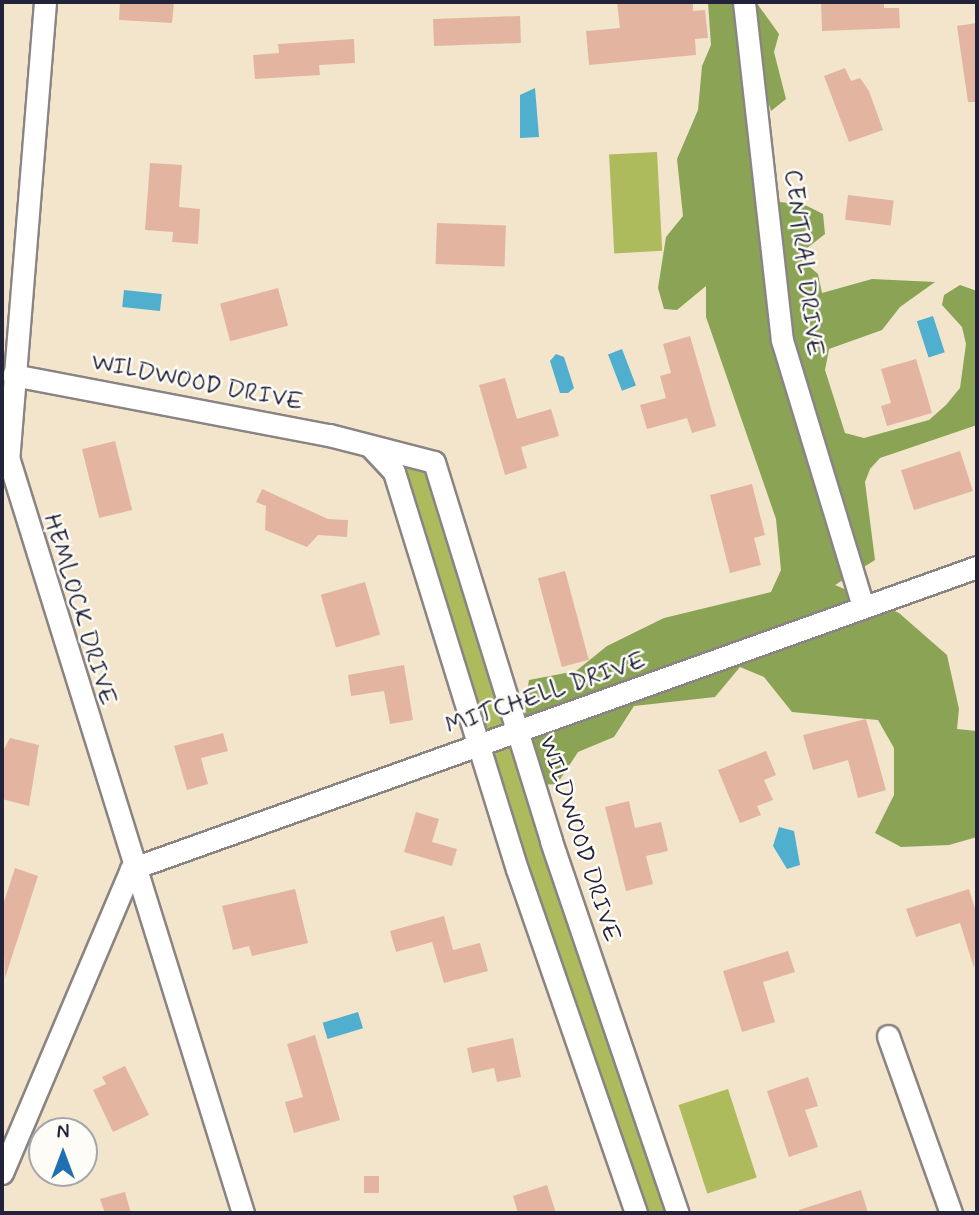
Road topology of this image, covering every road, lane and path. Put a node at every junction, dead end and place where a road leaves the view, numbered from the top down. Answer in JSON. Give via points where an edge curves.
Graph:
{"nodes":[{"id":1,"x":45,"y":2,"type":"edge"},
{"id":2,"x":744,"y":2,"type":"edge"},
{"id":3,"x":13,"y":375,"type":"junction"},
{"id":4,"x":370,"y":446,"type":"junction"},
{"id":5,"x":977,"y":567,"type":"edge"},
{"id":6,"x":863,"y":606,"type":"junction"},
{"id":7,"x":517,"y":732,"type":"junction"},
{"id":8,"x":480,"y":745,"type":"junction"},
{"id":9,"x":131,"y":869,"type":"junction"},
{"id":10,"x":888,"y":1036,"type":"dead end"},
{"id":11,"x":2,"y":1173,"type":"edge"},
{"id":12,"x":243,"y":1213,"type":"edge"},
{"id":13,"x":636,"y":1213,"type":"edge"},
{"id":14,"x":678,"y":1213,"type":"edge"},
{"id":15,"x":951,"y":1213,"type":"edge"}],
"edges":[{"from":1,"to":3,"type":"street","name":"HEMLOCK DRIVE"},
{"from":2,"to":6,"type":"street","name":"CENTRAL DRIVE","via":[[782,340]]},
{"from":3,"to":4,"type":"street","name":"WILDWOOD DRIVE"},
{"from":3,"to":9,"type":"street","name":"HEMLOCK DRIVE","via":[[8,457],[13,491]]},
{"from":4,"to":7,"type":"street","name":"WILDWOOD DRIVE","via":[[434,462]]},
{"from":4,"to":8,"type":"street","via":[[394,472]]},
{"from":5,"to":6,"type":"street","name":"MITCHELL DRIVE"},
{"from":6,"to":7,"type":"street","name":"MITCHELL DRIVE"},
{"from":7,"to":8,"type":"street","name":"MITCHELL DRIVE"},
{"from":7,"to":14,"type":"street","name":"WILDWOOD DRIVE"},
{"from":8,"to":9,"type":"street","name":"MITCHELL DRIVE"},
{"from":8,"to":13,"type":"street"},
{"from":9,"to":11,"type":"street"},
{"from":9,"to":12,"type":"street","name":"HEMLOCK DRIVE"},
{"from":10,"to":15,"type":"street"}]}
